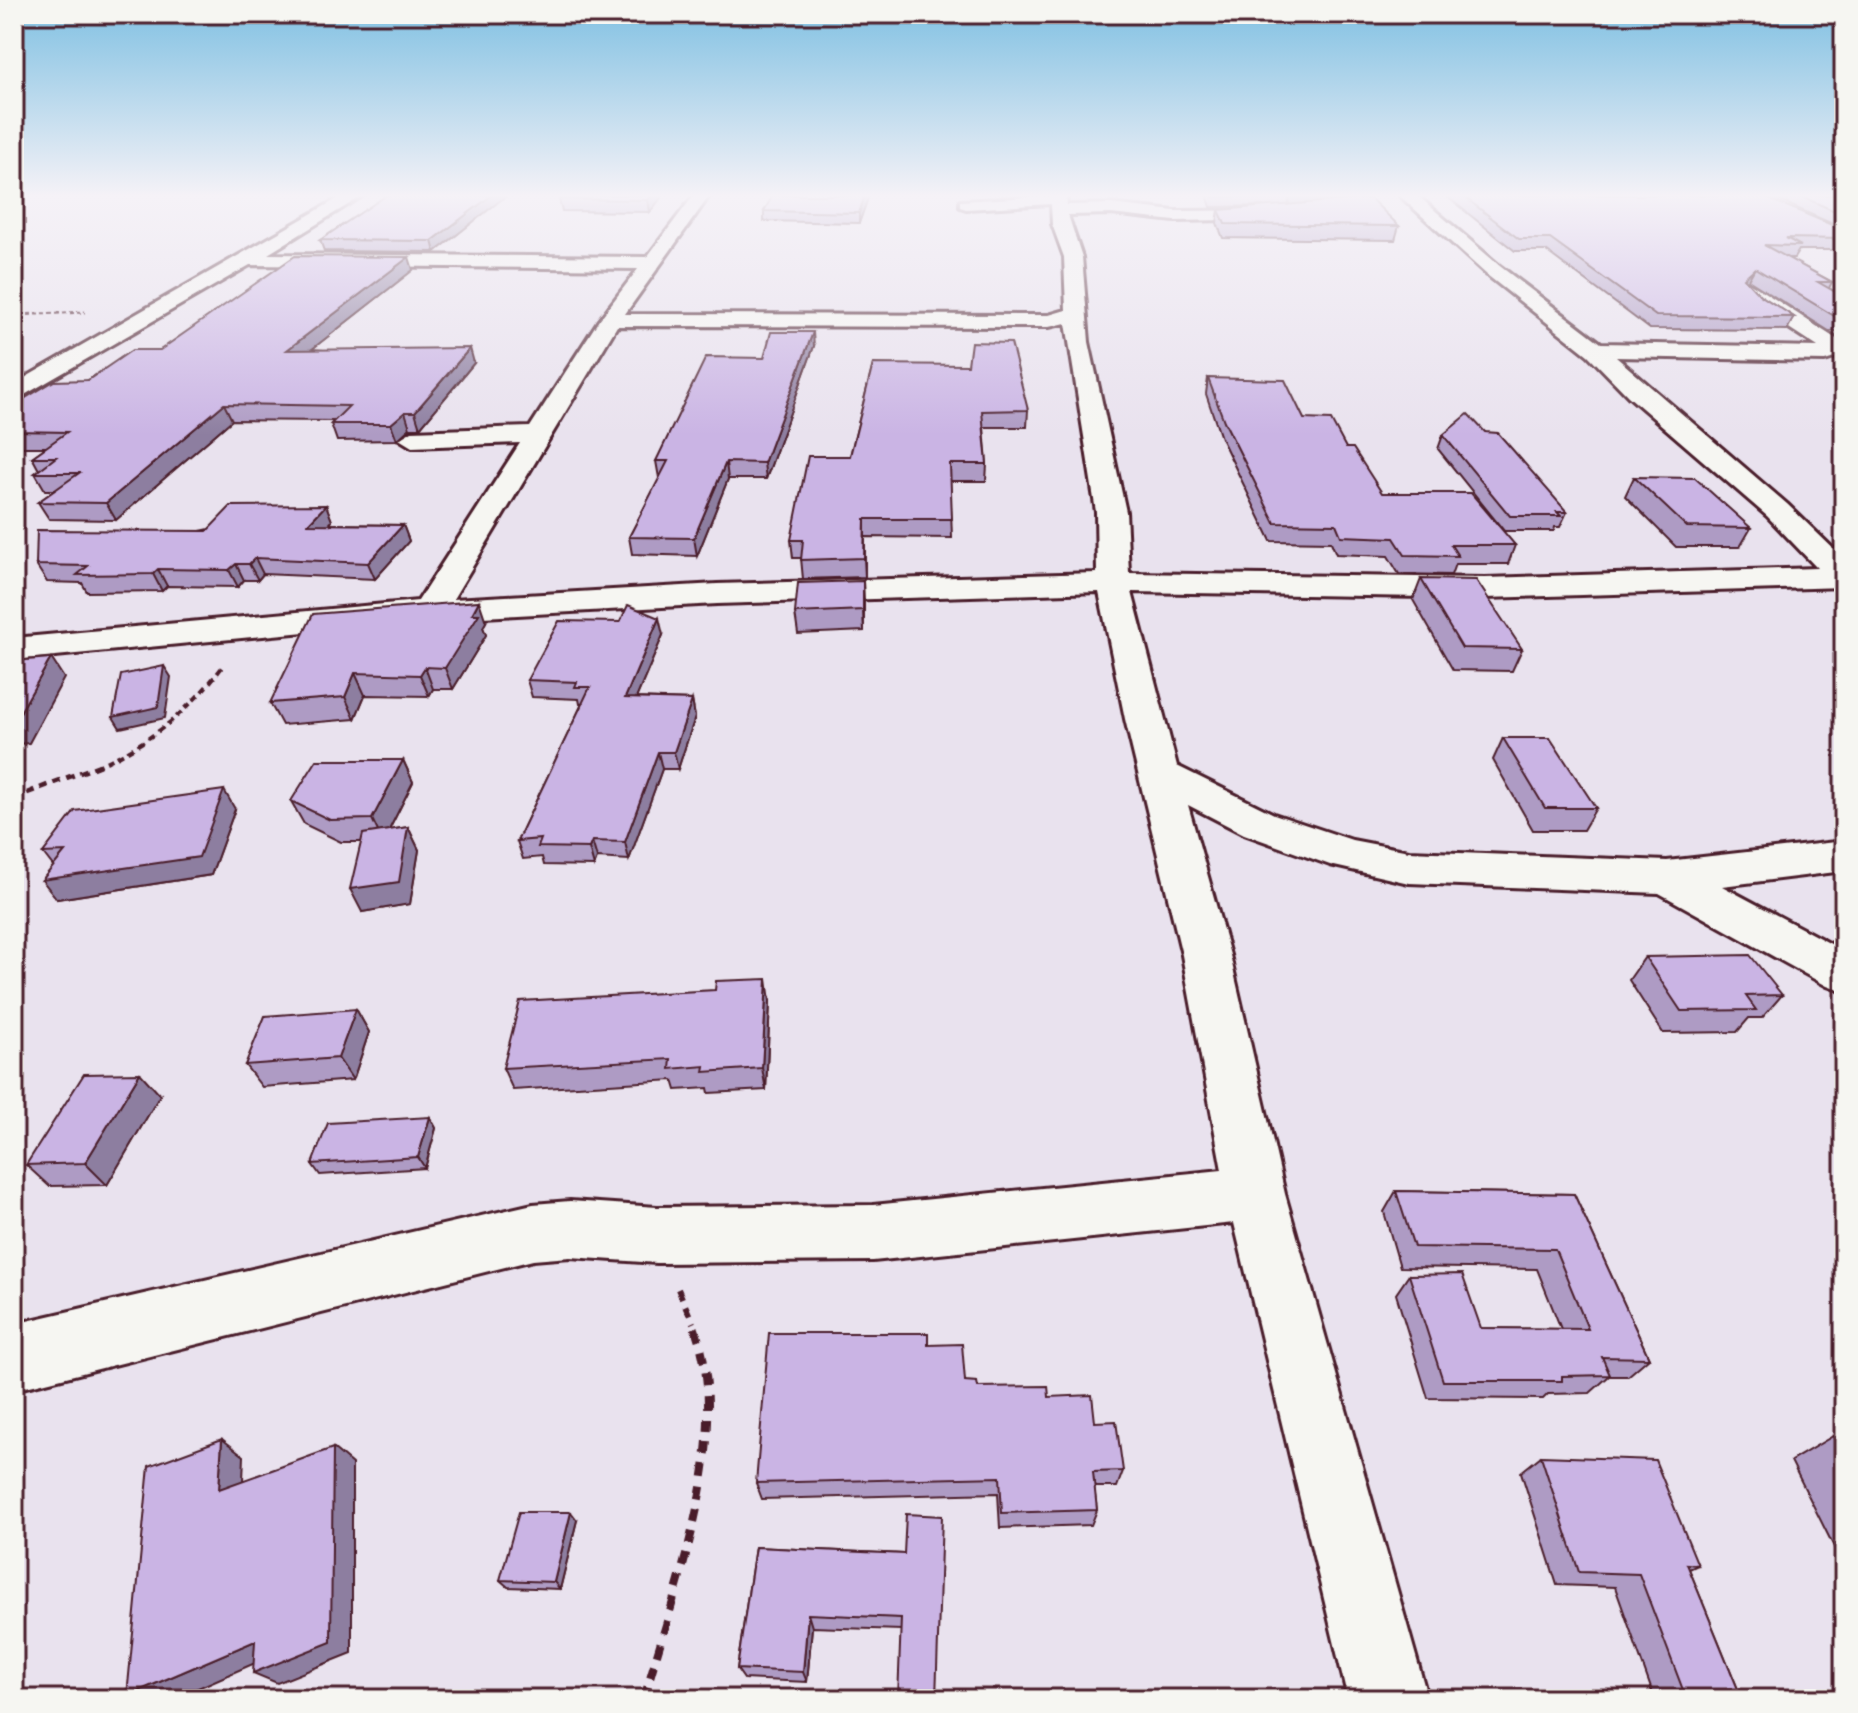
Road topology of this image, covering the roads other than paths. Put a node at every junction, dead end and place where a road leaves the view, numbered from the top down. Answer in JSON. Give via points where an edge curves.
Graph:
{"nodes":[{"id":1,"x":218,"y":275,"type":"edge"},
{"id":2,"x":642,"y":275,"type":"edge"},
{"id":3,"x":1074,"y":275,"type":"edge"},
{"id":4,"x":1499,"y":275,"type":"edge"},
{"id":5,"x":1750,"y":289,"type":"edge"},
{"id":6,"x":1077,"y":314,"type":"junction"},
{"id":7,"x":610,"y":320,"type":"junction"},
{"id":8,"x":1596,"y":350,"type":"junction"},
{"id":9,"x":14,"y":394,"type":"edge"},
{"id":10,"x":536,"y":435,"type":"junction"},
{"id":11,"x":412,"y":439,"type":"dead end"},
{"id":12,"x":1844,"y":577,"type":"edge"},
{"id":13,"x":1113,"y":582,"type":"junction"},
{"id":14,"x":429,"y":610,"type":"junction"},
{"id":15,"x":14,"y":649,"type":"edge"},
{"id":16,"x":1161,"y":775,"type":"junction"},
{"id":17,"x":1844,"y":856,"type":"edge"},
{"id":18,"x":1667,"y":877,"type":"junction"},
{"id":19,"x":1844,"y":973,"type":"edge"},
{"id":20,"x":1256,"y":1194,"type":"junction"},
{"id":21,"x":14,"y":1357,"type":"edge"},
{"id":22,"x":1388,"y":1699,"type":"edge"}],
"edges":[{"from":1,"to":9,"type":"street"},
{"from":2,"to":7,"type":"street"},
{"from":3,"to":6,"type":"street"},
{"from":4,"to":8,"type":"street"},
{"from":5,"to":8,"type":"street","via":[[1838,350]]},
{"from":6,"to":7,"type":"street","via":[[1049,321]]},
{"from":6,"to":13,"type":"street","via":[[1111,512]]},
{"from":7,"to":10,"type":"street"},
{"from":8,"to":12,"type":"street","via":[[1777,510]]},
{"from":10,"to":11,"type":"street"},
{"from":10,"to":14,"type":"street"},
{"from":12,"to":13,"type":"street","via":[[1485,588]]},
{"from":13,"to":14,"type":"street","via":[[717,594]]},
{"from":13,"to":16,"type":"street"},
{"from":14,"to":15,"type":"street"},
{"from":16,"to":18,"type":"street","via":[[1259,824],[1346,854],[1409,867]]},
{"from":16,"to":20,"type":"street","via":[[1206,955]]},
{"from":17,"to":18,"type":"street"},
{"from":18,"to":19,"type":"street"},
{"from":20,"to":21,"type":"street","via":[[873,1233],[533,1232]]},
{"from":20,"to":22,"type":"street"}]}
